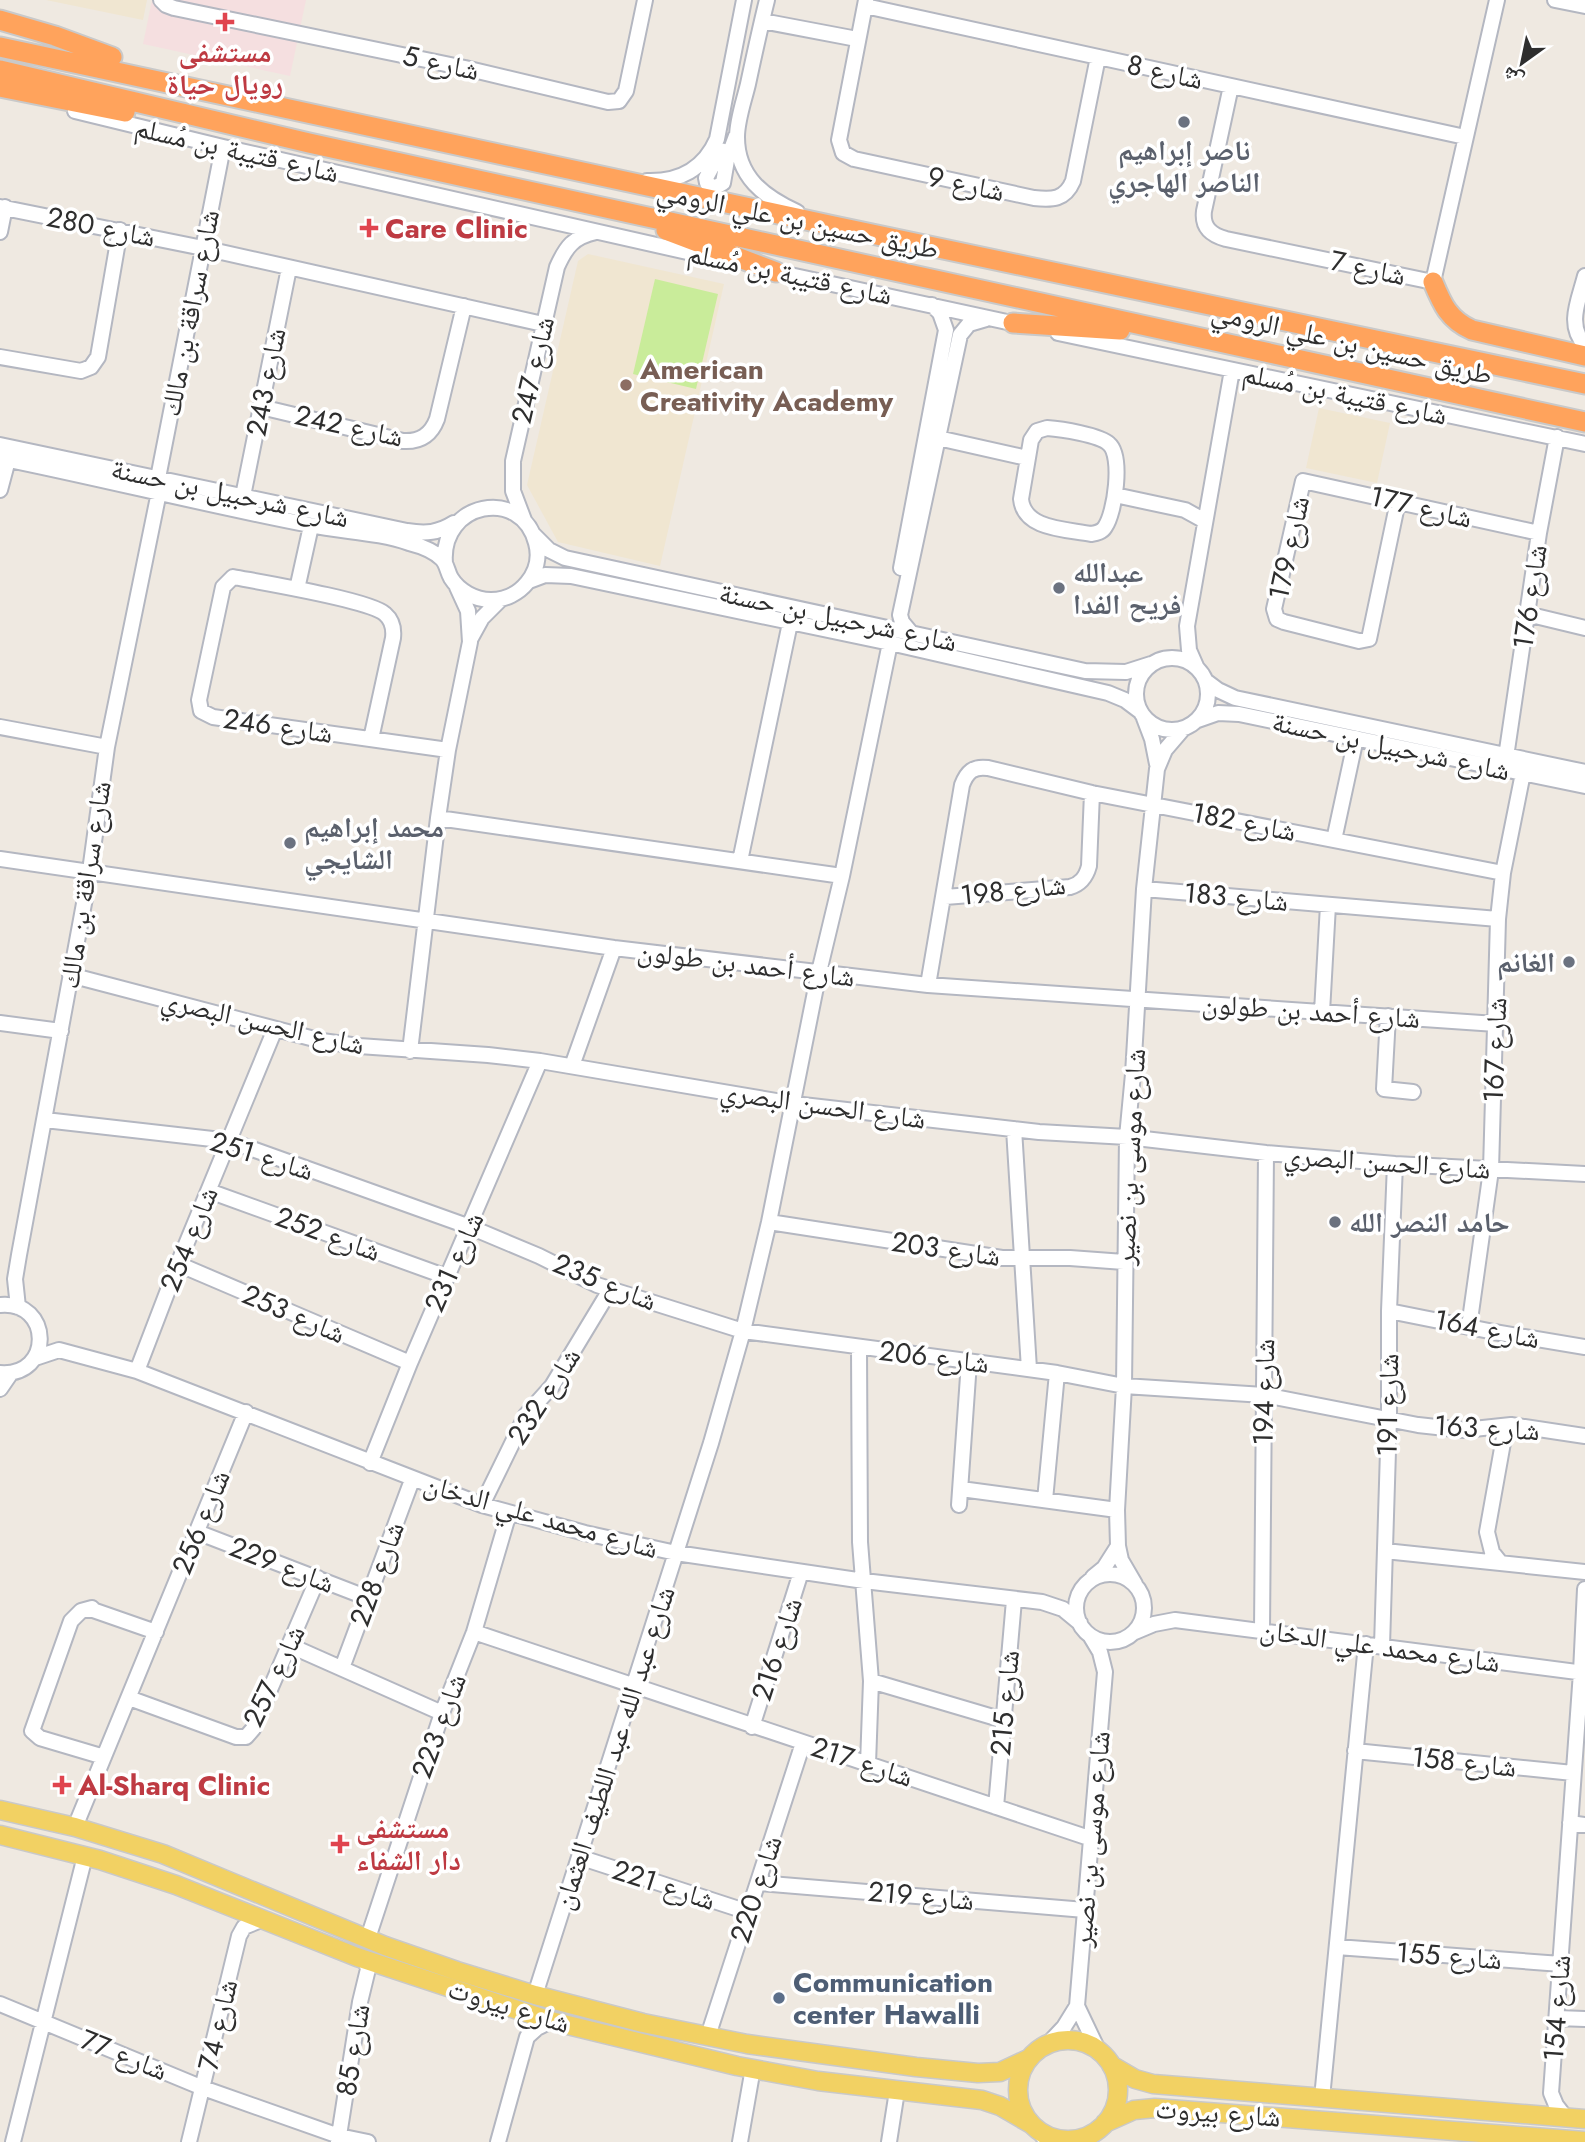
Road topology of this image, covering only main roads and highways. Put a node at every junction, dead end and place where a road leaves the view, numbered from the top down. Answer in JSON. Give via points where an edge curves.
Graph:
{"nodes":[{"id":1,"x":0,"y":20,"type":"edge"},
{"id":2,"x":0,"y":33,"type":"edge"},
{"id":3,"x":0,"y":47,"type":"edge"},
{"id":4,"x":112,"y":57,"type":"junction"},
{"id":5,"x":0,"y":70,"type":"edge"},
{"id":6,"x":0,"y":87,"type":"edge"},
{"id":7,"x":333,"y":118,"type":"junction"},
{"id":8,"x":309,"y":143,"type":"junction"},
{"id":9,"x":606,"y":206,"type":"junction"},
{"id":10,"x":776,"y":272,"type":"road end"},
{"id":11,"x":1433,"y":282,"type":"road end"},
{"id":12,"x":1013,"y":323,"type":"road end"},
{"id":13,"x":1182,"y":334,"type":"junction"},
{"id":14,"x":1585,"y":356,"type":"edge"},
{"id":15,"x":1514,"y":368,"type":"junction"},
{"id":16,"x":1585,"y":375,"type":"edge"},
{"id":17,"x":1585,"y":384,"type":"edge"},
{"id":18,"x":1585,"y":424,"type":"edge"},
{"id":19,"x":0,"y":1810,"type":"edge"},
{"id":20,"x":0,"y":1835,"type":"edge"},
{"id":21,"x":366,"y":1938,"type":"junction"},
{"id":22,"x":361,"y":1958,"type":"junction"},
{"id":23,"x":430,"y":1961,"type":"junction"},
{"id":24,"x":457,"y":1971,"type":"junction"},
{"id":25,"x":423,"y":1980,"type":"junction"},
{"id":26,"x":453,"y":1989,"type":"junction"},
{"id":27,"x":817,"y":2054,"type":"junction"},
{"id":28,"x":857,"y":2059,"type":"junction"},
{"id":29,"x":1028,"y":2059,"type":"junction"},
{"id":30,"x":1111,"y":2065,"type":"junction"},
{"id":31,"x":818,"y":2081,"type":"junction"},
{"id":32,"x":854,"y":2086,"type":"junction"},
{"id":33,"x":1313,"y":2097,"type":"junction"},
{"id":34,"x":1423,"y":2106,"type":"junction"},
{"id":35,"x":1216,"y":2112,"type":"junction"},
{"id":36,"x":1585,"y":2119,"type":"edge"},
{"id":37,"x":1421,"y":2127,"type":"junction"},
{"id":38,"x":1039,"y":2132,"type":"edge"},
{"id":39,"x":1094,"y":2133,"type":"edge"},
{"id":40,"x":1509,"y":2138,"type":"edge"},
{"id":41,"x":1536,"y":2140,"type":"edge"},
{"id":42,"x":1585,"y":2141,"type":"edge"}],
"edges":[{"from":1,"to":4,"type":"highway"},
{"from":2,"to":4,"type":"highway"},
{"from":3,"to":7,"type":"highway","name":"طريق حسين بن علي الرومي"},
{"from":4,"to":7,"type":"highway"},
{"from":5,"to":8,"type":"highway","name":"طريق حسين بن علي الرومي"},
{"from":6,"to":8,"type":"highway"},
{"from":7,"to":15,"type":"highway","name":"طريق حسين بن علي الرومي"},
{"from":8,"to":9,"type":"highway","name":"طريق حسين بن علي الرومي"},
{"from":9,"to":10,"type":"highway"},
{"from":9,"to":13,"type":"highway","name":"طريق حسين بن علي الرومي"},
{"from":11,"to":14,"type":"highway","via":[[1448,316],[1459,325]]},
{"from":12,"to":13,"type":"highway"},
{"from":13,"to":18,"type":"highway","name":"طريق حسين بن علي الرومي"},
{"from":15,"to":16,"type":"highway"},
{"from":15,"to":17,"type":"highway","name":"طريق حسين بن علي الرومي"},
{"from":19,"to":21,"type":"main road","name":"شارع بيروت","via":[[75,1827],[179,1860]]},
{"from":20,"to":22,"type":"main road","name":"شارع بيروت","via":[[176,1885]]},
{"from":21,"to":22,"type":"main road"},
{"from":21,"to":23,"type":"main road","name":"شارع بيروت"},
{"from":22,"to":25,"type":"main road","name":"شارع بيروت"},
{"from":23,"to":24,"type":"main road","name":"شارع بيروت"},
{"from":23,"to":25,"type":"main road","via":[[431,1972]]},
{"from":24,"to":26,"type":"main road","via":[[448,1979]]},
{"from":24,"to":27,"type":"main road","name":"شارع بيروت","via":[[631,2020]]},
{"from":25,"to":26,"type":"main road","name":"شارع بيروت"},
{"from":26,"to":31,"type":"main road","name":"شارع بيروت","via":[[551,2021]]},
{"from":27,"to":28,"type":"main road","name":"شارع بيروت"},
{"from":27,"to":31,"type":"main road","via":[[828,2068]]},
{"from":28,"to":29,"type":"main road","name":"شارع بيروت","via":[[984,2073],[1000,2072]]},
{"from":28,"to":32,"type":"main road","via":[[846,2072]]},
{"from":29,"to":30,"type":"main road","via":[[1048,2044],[1074,2040],[1098,2050]]},
{"from":29,"to":38,"type":"main road","via":[[1019,2077],[1018,2097]]},
{"from":30,"to":33,"type":"main road","name":"شارع بيروت","via":[[1148,2083]]},
{"from":30,"to":39,"type":"main road","via":[[1118,2091],[1114,2108]]},
{"from":31,"to":32,"type":"main road","name":"شارع بيروت"},
{"from":32,"to":38,"type":"main road","name":"شارع بيروت","via":[[982,2100],[1000,2106]]},
{"from":33,"to":34,"type":"main road","name":"شارع بيروت"},
{"from":33,"to":35,"type":"main road","via":[[1277,2101],[1219,2097],[1213,2103]]},
{"from":34,"to":36,"type":"main road","name":"شارع بيروت"},
{"from":34,"to":37,"type":"main road","via":[[1426,2117]]},
{"from":35,"to":37,"type":"main road","name":"شارع بيروت"},
{"from":35,"to":39,"type":"main road","name":"شارع بيروت","via":[[1140,2108]]},
{"from":37,"to":40,"type":"main road","name":"شارع بيروت"},
{"from":38,"to":39,"type":"main road","via":[[1071,2140]]},
{"from":40,"to":41,"type":"main road","name":"شارع بيروت"},
{"from":41,"to":42,"type":"main road","name":"شارع بيروت"}]}
